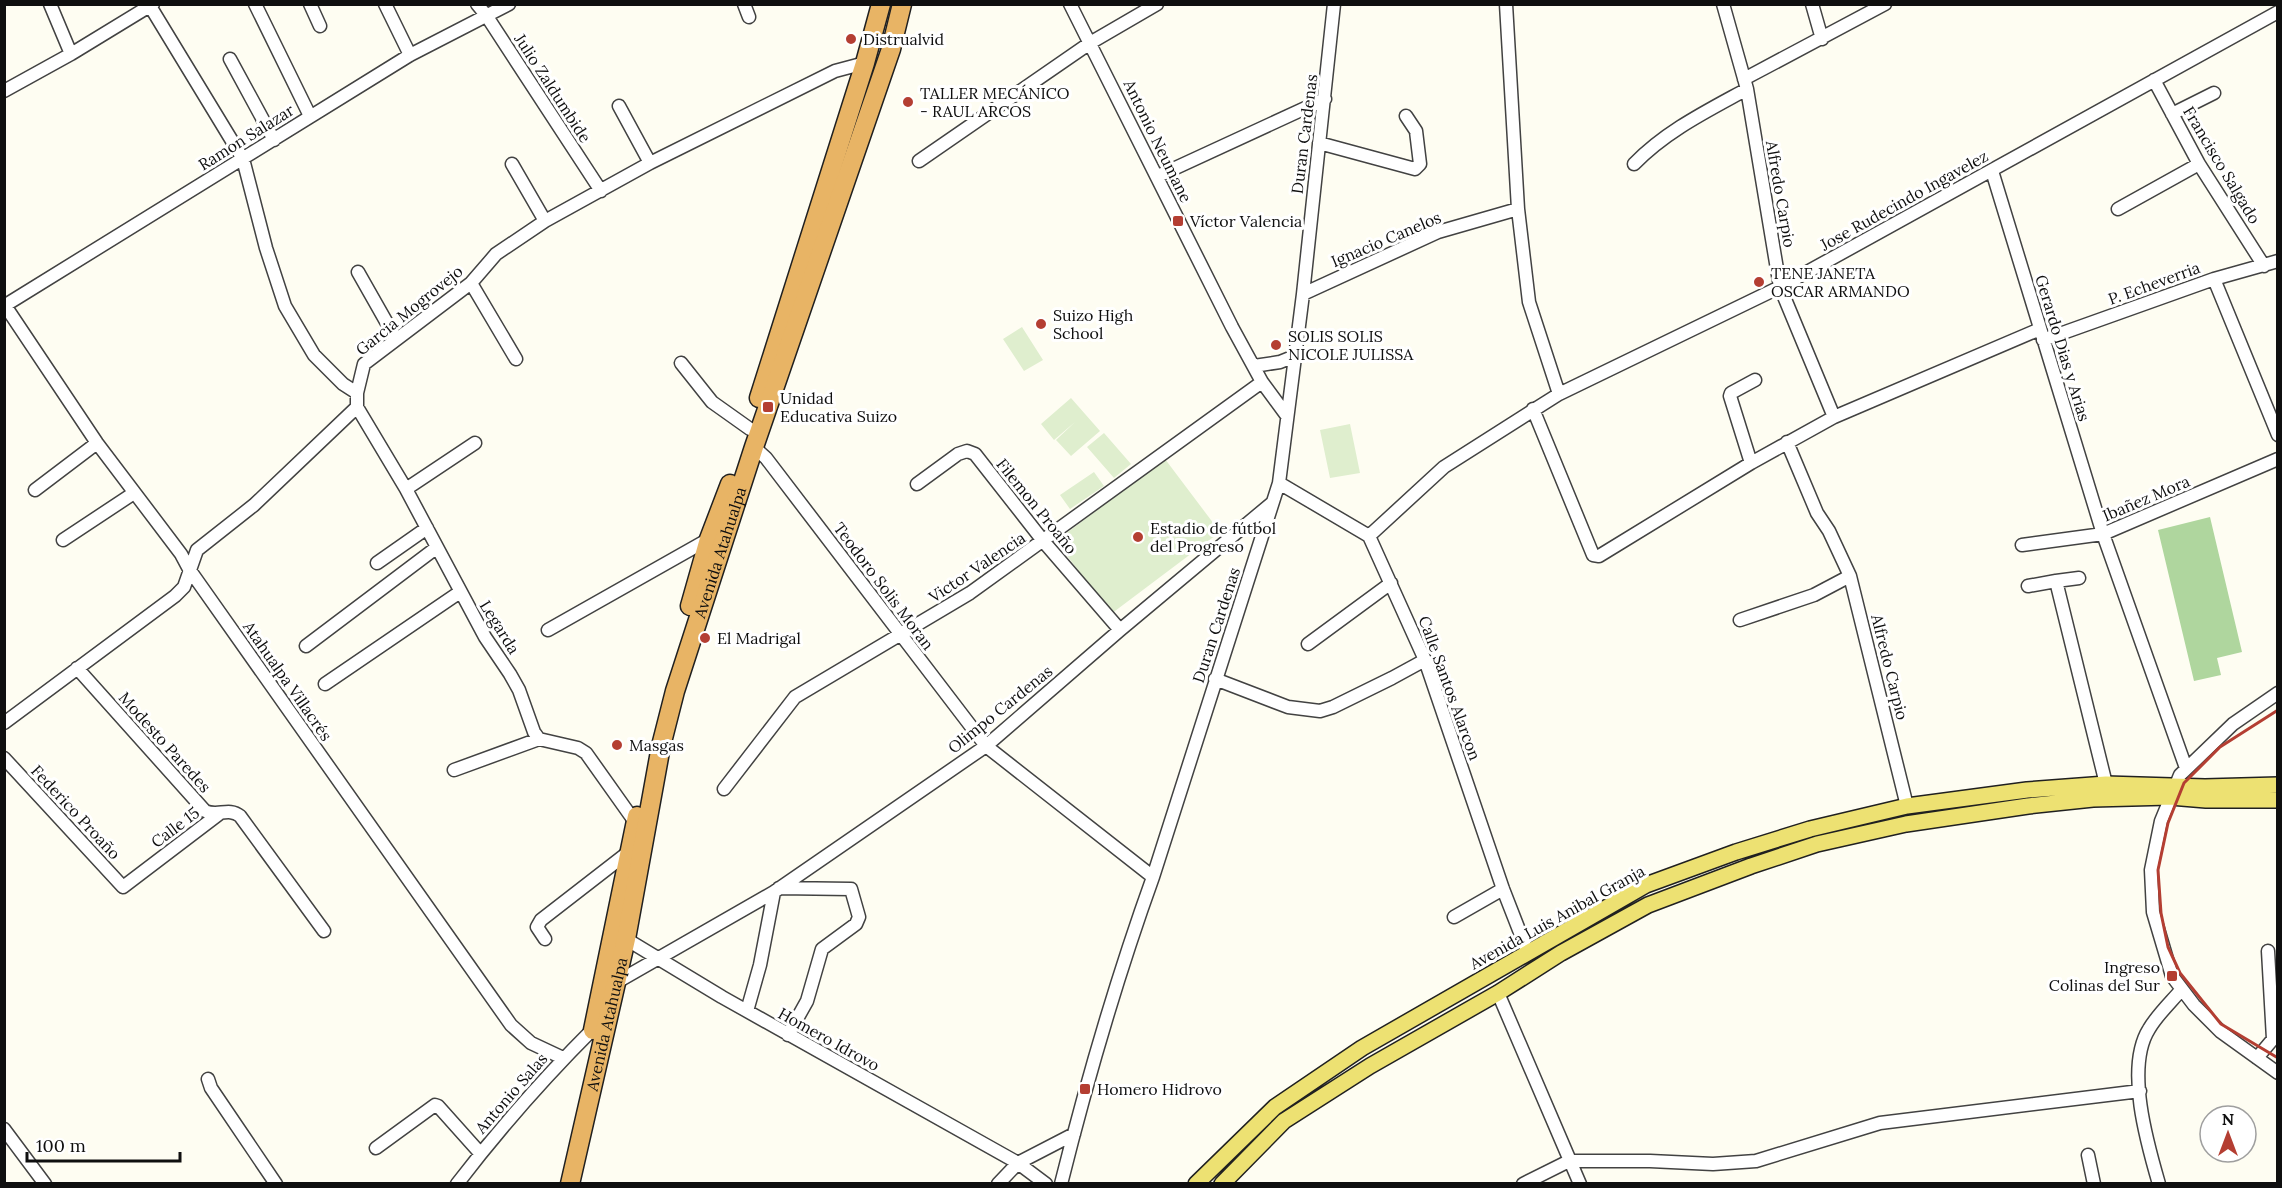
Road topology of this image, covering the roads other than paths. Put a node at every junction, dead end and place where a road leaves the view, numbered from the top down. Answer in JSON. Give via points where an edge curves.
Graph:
{"nodes":[{"id":1,"x":50,"y":4,"type":"edge"},
{"id":2,"x":255,"y":4,"type":"edge"},
{"id":3,"x":310,"y":4,"type":"edge"},
{"id":4,"x":385,"y":4,"type":"edge"},
{"id":5,"x":477,"y":4,"type":"edge"},
{"id":6,"x":509,"y":4,"type":"edge"},
{"id":7,"x":744,"y":4,"type":"edge"},
{"id":8,"x":881,"y":4,"type":"edge"},
{"id":9,"x":902,"y":4,"type":"edge"},
{"id":10,"x":1070,"y":4,"type":"edge"},
{"id":11,"x":1157,"y":4,"type":"edge"},
{"id":12,"x":1334,"y":4,"type":"edge"},
{"id":13,"x":1506,"y":4,"type":"edge"},
{"id":14,"x":1724,"y":4,"type":"edge"},
{"id":15,"x":1812,"y":4,"type":"edge"},
{"id":16,"x":1885,"y":4,"type":"edge"},
{"id":17,"x":151,"y":5,"type":"edge"},
{"id":18,"x":135,"y":8,"type":"edge"},
{"id":19,"x":2277,"y":12,"type":"edge"},
{"id":20,"x":486,"y":15,"type":"junction"},
{"id":21,"x":749,"y":17,"type":"dead end"},
{"id":22,"x":320,"y":26,"type":"dead end"},
{"id":23,"x":1822,"y":39,"type":"junction"},
{"id":24,"x":1090,"y":43,"type":"junction"},
{"id":25,"x":71,"y":54,"type":"junction"},
{"id":26,"x":410,"y":55,"type":"junction"},
{"id":27,"x":230,"y":59,"type":"dead end"},
{"id":28,"x":865,"y":63,"type":"junction"},
{"id":29,"x":2154,"y":80,"type":"junction"},
{"id":30,"x":1745,"y":84,"type":"junction"},
{"id":31,"x":4,"y":90,"type":"edge"},
{"id":32,"x":2214,"y":93,"type":"dead end"},
{"id":33,"x":1325,"y":99,"type":"junction"},
{"id":34,"x":619,"y":106,"type":"dead end"},
{"id":35,"x":2172,"y":114,"type":"junction"},
{"id":36,"x":310,"y":116,"type":"junction"},
{"id":37,"x":1406,"y":116,"type":"dead end"},
{"id":38,"x":274,"y":140,"type":"junction"},
{"id":39,"x":1319,"y":143,"type":"junction"},
{"id":40,"x":243,"y":159,"type":"junction"},
{"id":41,"x":919,"y":161,"type":"dead end"},
{"id":42,"x":650,"y":163,"type":"junction"},
{"id":43,"x":512,"y":164,"type":"dead end"},
{"id":44,"x":1634,"y":164,"type":"dead end"},
{"id":45,"x":2199,"y":164,"type":"junction"},
{"id":46,"x":1992,"y":171,"type":"junction"},
{"id":47,"x":1158,"y":176,"type":"junction"},
{"id":48,"x":601,"y":191,"type":"junction"},
{"id":49,"x":2118,"y":208,"type":"dead end"},
{"id":50,"x":1518,"y":209,"type":"junction"},
{"id":51,"x":545,"y":221,"type":"junction"},
{"id":52,"x":2277,"y":261,"type":"edge"},
{"id":53,"x":2264,"y":266,"type":"junction"},
{"id":54,"x":358,"y":272,"type":"dead end"},
{"id":55,"x":2214,"y":279,"type":"junction"},
{"id":56,"x":471,"y":283,"type":"junction"},
{"id":57,"x":1780,"y":287,"type":"junction"},
{"id":58,"x":1303,"y":294,"type":"junction"},
{"id":59,"x":5,"y":305,"type":"edge"},
{"id":60,"x":2042,"y":334,"type":"junction"},
{"id":61,"x":396,"y":339,"type":"junction"},
{"id":62,"x":1295,"y":356,"type":"junction"},
{"id":63,"x":516,"y":359,"type":"dead end"},
{"id":64,"x":681,"y":363,"type":"dead end"},
{"id":65,"x":1254,"y":366,"type":"junction"},
{"id":66,"x":1755,"y":380,"type":"dead end"},
{"id":67,"x":1262,"y":382,"type":"junction"},
{"id":68,"x":357,"y":393,"type":"junction"},
{"id":69,"x":1559,"y":394,"type":"junction"},
{"id":70,"x":357,"y":407,"type":"junction"},
{"id":71,"x":1533,"y":409,"type":"junction"},
{"id":72,"x":1287,"y":416,"type":"junction"},
{"id":73,"x":1834,"y":417,"type":"junction"},
{"id":74,"x":2277,"y":435,"type":"edge"},
{"id":75,"x":752,"y":438,"type":"junction"},
{"id":76,"x":1787,"y":442,"type":"junction"},
{"id":77,"x":97,"y":443,"type":"junction"},
{"id":78,"x":475,"y":443,"type":"dead end"},
{"id":79,"x":2277,"y":459,"type":"edge"},
{"id":80,"x":1751,"y":463,"type":"junction"},
{"id":81,"x":1279,"y":483,"type":"junction"},
{"id":82,"x":917,"y":484,"type":"dead end"},
{"id":83,"x":406,"y":489,"type":"junction"},
{"id":84,"x":35,"y":490,"type":"dead end"},
{"id":85,"x":134,"y":493,"type":"junction"},
{"id":86,"x":1273,"y":502,"type":"junction"},
{"id":87,"x":427,"y":528,"type":"junction"},
{"id":88,"x":2103,"y":534,"type":"junction"},
{"id":89,"x":1369,"y":536,"type":"junction"},
{"id":90,"x":709,"y":539,"type":"junction"},
{"id":91,"x":63,"y":540,"type":"dead end"},
{"id":92,"x":1044,"y":542,"type":"junction"},
{"id":93,"x":2022,"y":545,"type":"dead end"},
{"id":94,"x":436,"y":548,"type":"junction"},
{"id":95,"x":377,"y":563,"type":"dead end"},
{"id":96,"x":189,"y":569,"type":"junction"},
{"id":97,"x":1850,"y":576,"type":"junction"},
{"id":98,"x":2079,"y":578,"type":"dead end"},
{"id":99,"x":2056,"y":581,"type":"junction"},
{"id":100,"x":1391,"y":583,"type":"junction"},
{"id":101,"x":2028,"y":586,"type":"dead end"},
{"id":102,"x":460,"y":592,"type":"junction"},
{"id":103,"x":1740,"y":620,"type":"dead end"},
{"id":104,"x":548,"y":630,"type":"dead end"},
{"id":105,"x":1120,"y":630,"type":"junction"},
{"id":106,"x":901,"y":635,"type":"junction"},
{"id":107,"x":1308,"y":644,"type":"dead end"},
{"id":108,"x":306,"y":646,"type":"dead end"},
{"id":109,"x":1425,"y":660,"type":"junction"},
{"id":110,"x":76,"y":668,"type":"junction"},
{"id":111,"x":1215,"y":679,"type":"junction"},
{"id":112,"x":325,"y":684,"type":"dead end"},
{"id":113,"x":2277,"y":693,"type":"edge"},
{"id":114,"x":5,"y":722,"type":"edge"},
{"id":115,"x":539,"y":739,"type":"junction"},
{"id":116,"x":986,"y":746,"type":"junction"},
{"id":117,"x":4,"y":759,"type":"edge"},
{"id":118,"x":2186,"y":768,"type":"junction"},
{"id":119,"x":454,"y":770,"type":"dead end"},
{"id":120,"x":2106,"y":784,"type":"junction"},
{"id":121,"x":2277,"y":785,"type":"edge"},
{"id":122,"x":724,"y":789,"type":"dead end"},
{"id":123,"x":2172,"y":791,"type":"junction"},
{"id":124,"x":2277,"y":800,"type":"edge"},
{"id":125,"x":1906,"y":806,"type":"junction"},
{"id":126,"x":219,"y":814,"type":"junction"},
{"id":127,"x":641,"y":824,"type":"junction"},
{"id":128,"x":630,"y":851,"type":"junction"},
{"id":129,"x":1153,"y":877,"type":"junction"},
{"id":130,"x":123,"y":887,"type":"joint"},
{"id":131,"x":1503,"y":889,"type":"junction"},
{"id":132,"x":777,"y":890,"type":"junction"},
{"id":133,"x":1454,"y":917,"type":"dead end"},
{"id":134,"x":324,"y":932,"type":"dead end"},
{"id":135,"x":545,"y":939,"type":"dead end"},
{"id":136,"x":626,"y":939,"type":"junction"},
{"id":137,"x":2268,"y":951,"type":"dead end"},
{"id":138,"x":1528,"y":953,"type":"junction"},
{"id":139,"x":658,"y":958,"type":"junction"},
{"id":140,"x":616,"y":982,"type":"junction"},
{"id":141,"x":2182,"y":989,"type":"junction"},
{"id":142,"x":1498,"y":993,"type":"junction"},
{"id":143,"x":747,"y":1011,"type":"junction"},
{"id":144,"x":594,"y":1028,"type":"junction"},
{"id":145,"x":788,"y":1035,"type":"junction"},
{"id":146,"x":563,"y":1058,"type":"junction"},
{"id":147,"x":2257,"y":1058,"type":"junction"},
{"id":148,"x":2277,"y":1073,"type":"edge"},
{"id":149,"x":208,"y":1079,"type":"dead end"},
{"id":150,"x":2140,"y":1091,"type":"junction"},
{"id":151,"x":4,"y":1129,"type":"edge"},
{"id":152,"x":1074,"y":1134,"type":"junction"},
{"id":153,"x":376,"y":1148,"type":"dead end"},
{"id":154,"x":480,"y":1153,"type":"junction"},
{"id":155,"x":2088,"y":1155,"type":"dead end"},
{"id":156,"x":1569,"y":1161,"type":"junction"},
{"id":157,"x":1018,"y":1163,"type":"junction"},
{"id":158,"x":45,"y":1184,"type":"edge"},
{"id":159,"x":276,"y":1184,"type":"edge"},
{"id":160,"x":457,"y":1184,"type":"edge"},
{"id":161,"x":559,"y":1184,"type":"edge"},
{"id":162,"x":570,"y":1184,"type":"edge"},
{"id":163,"x":998,"y":1184,"type":"edge"},
{"id":164,"x":1046,"y":1184,"type":"edge"},
{"id":165,"x":1061,"y":1184,"type":"edge"},
{"id":166,"x":1196,"y":1184,"type":"edge"},
{"id":167,"x":1222,"y":1184,"type":"edge"},
{"id":168,"x":1523,"y":1184,"type":"edge"},
{"id":169,"x":1580,"y":1184,"type":"edge"},
{"id":170,"x":2094,"y":1184,"type":"edge"},
{"id":171,"x":2159,"y":1184,"type":"edge"}],
"edges":[{"from":1,"to":25,"type":"street"},
{"from":2,"to":36,"type":"street"},
{"from":3,"to":22,"type":"street"},
{"from":4,"to":26,"type":"street"},
{"from":5,"to":20,"type":"street","name":"Julio Zaldumbide"},
{"from":6,"to":20,"type":"street","name":"Ramon Salazar"},
{"from":7,"to":21,"type":"street"},
{"from":8,"to":28,"type":"highway","name":"Avenida Atahualpa"},
{"from":9,"to":75,"type":"highway","name":"Avenida Atahualpa","via":[[891,49]]},
{"from":10,"to":24,"type":"street","name":"Antonio Neumane"},
{"from":11,"to":24,"type":"street"},
{"from":12,"to":33,"type":"street","name":"Duran Cardenas"},
{"from":13,"to":50,"type":"street"},
{"from":14,"to":30,"type":"street","name":"Alfredo Carpio"},
{"from":15,"to":23,"type":"street"},
{"from":16,"to":23,"type":"street"},
{"from":17,"to":18,"type":"street"},
{"from":17,"to":40,"type":"street"},
{"from":18,"to":25,"type":"street"},
{"from":19,"to":29,"type":"street","name":"Jose Rudecindo Ingavelez"},
{"from":20,"to":26,"type":"street","name":"Ramon Salazar"},
{"from":20,"to":48,"type":"street","name":"Julio Zaldumbide"},
{"from":23,"to":30,"type":"street"},
{"from":24,"to":41,"type":"street"},
{"from":24,"to":47,"type":"street","name":"Antonio Neumane"},
{"from":25,"to":31,"type":"street"},
{"from":26,"to":36,"type":"street","name":"Ramon Salazar"},
{"from":27,"to":38,"type":"street"},
{"from":28,"to":42,"type":"street","name":"Garcia Mogrovejo","via":[[835,71]]},
{"from":28,"to":75,"type":"highway","name":"Avenida Atahualpa","via":[[771,355]]},
{"from":29,"to":35,"type":"street","name":"Francisco Salgado"},
{"from":29,"to":46,"type":"street","name":"Jose Rudecindo Ingavelez"},
{"from":30,"to":44,"type":"street","via":[[1676,128]]},
{"from":30,"to":57,"type":"street","name":"Alfredo Carpio"},
{"from":32,"to":35,"type":"street"},
{"from":33,"to":39,"type":"street","name":"Duran Cardenas"},
{"from":33,"to":47,"type":"street"},
{"from":34,"to":42,"type":"street"},
{"from":35,"to":45,"type":"street","name":"Francisco Salgado"},
{"from":36,"to":38,"type":"street","name":"Ramon Salazar"},
{"from":37,"to":39,"type":"street","via":[[1416,132],[1420,164],[1415,169]]},
{"from":38,"to":40,"type":"street","name":"Ramon Salazar"},
{"from":39,"to":58,"type":"street","name":"Duran Cardenas"},
{"from":40,"to":59,"type":"street","name":"Ramon Salazar"},
{"from":40,"to":68,"type":"street","via":[[285,306],[314,355]]},
{"from":42,"to":48,"type":"street","name":"Garcia Mogrovejo"},
{"from":43,"to":51,"type":"street"},
{"from":45,"to":49,"type":"street"},
{"from":45,"to":53,"type":"street","name":"Francisco Salgado"},
{"from":46,"to":57,"type":"street","name":"Jose Rudecindo Ingavelez"},
{"from":46,"to":60,"type":"street","name":"Gerardo Dias y Arias"},
{"from":47,"to":65,"type":"street","name":"Antonio Neumane","via":[[1200,266]]},
{"from":48,"to":51,"type":"street","name":"Garcia Mogrovejo"},
{"from":50,"to":58,"type":"street","name":"Ignacio Canelos","via":[[1438,232]]},
{"from":50,"to":69,"type":"street","via":[[1529,302]]},
{"from":51,"to":56,"type":"street","name":"Garcia Mogrovejo","via":[[496,254]]},
{"from":52,"to":53,"type":"street","name":"P. Echeverria"},
{"from":53,"to":55,"type":"street","name":"P. Echeverria"},
{"from":54,"to":61,"type":"street"},
{"from":55,"to":60,"type":"street","name":"P. Echeverria"},
{"from":55,"to":74,"type":"street"},
{"from":56,"to":61,"type":"street","name":"Garcia Mogrovejo"},
{"from":56,"to":63,"type":"street"},
{"from":57,"to":69,"type":"street","name":"Jose Rudecindo Ingavelez"},
{"from":57,"to":73,"type":"street","name":"Alfredo Carpio"},
{"from":58,"to":62,"type":"street","name":"Duran Cardenas"},
{"from":59,"to":77,"type":"street","name":"Atahualpa Villacrés"},
{"from":60,"to":73,"type":"street","name":"P. Echeverria"},
{"from":60,"to":88,"type":"street","name":"Gerardo Dias y Arias"},
{"from":61,"to":68,"type":"street","name":"Garcia Mogrovejo","via":[[364,364]]},
{"from":62,"to":65,"type":"street"},
{"from":62,"to":72,"type":"street","name":"Duran Cardenas"},
{"from":64,"to":75,"type":"street","name":"Teodoro Solis Moran","via":[[712,402]]},
{"from":65,"to":67,"type":"street","name":"Antonio Neumane"},
{"from":66,"to":80,"type":"street","via":[[1730,396]]},
{"from":67,"to":72,"type":"street","name":"Antonio Neumane"},
{"from":67,"to":92,"type":"street","name":"Victor Valencia"},
{"from":68,"to":70,"type":"street","name":"Garcia Mogrovejo"},
{"from":69,"to":71,"type":"street","name":"Jose Rudecindo Ingavelez"},
{"from":70,"to":83,"type":"street","name":"Legarda"},
{"from":70,"to":96,"type":"street","via":[[254,505],[197,550]]},
{"from":71,"to":80,"type":"street","name":"P. Echeverria","via":[[1593,555],[1605,553]]},
{"from":71,"to":89,"type":"street","name":"Jose Rudecindo Ingavelez","via":[[1444,467]]},
{"from":72,"to":81,"type":"street","name":"Duran Cardenas"},
{"from":73,"to":76,"type":"street","name":"P. Echeverria"},
{"from":75,"to":90,"type":"highway","name":"Avenida Atahualpa"},
{"from":75,"to":106,"type":"street","name":"Teodoro Solis Moran"},
{"from":75,"to":127,"type":"highway","name":"Avenida Atahualpa","via":[[675,691]]},
{"from":76,"to":80,"type":"street","name":"P. Echeverria"},
{"from":76,"to":97,"type":"street","name":"Alfredo Carpio","via":[[1816,513]]},
{"from":77,"to":84,"type":"street"},
{"from":77,"to":85,"type":"street","name":"Atahualpa Villacrés"},
{"from":78,"to":83,"type":"street"},
{"from":79,"to":88,"type":"street","name":"Ibañez Mora"},
{"from":81,"to":86,"type":"street","name":"Duran Cardenas"},
{"from":81,"to":89,"type":"street"},
{"from":82,"to":92,"type":"street","name":"Filemon Proaño","via":[[958,454],[975,454]]},
{"from":83,"to":87,"type":"street","name":"Legarda"},
{"from":85,"to":91,"type":"street"},
{"from":85,"to":96,"type":"street","name":"Atahualpa Villacrés"},
{"from":86,"to":105,"type":"street","name":"Olimpo Cardenas"},
{"from":86,"to":111,"type":"street","name":"Duran Cardenas"},
{"from":87,"to":94,"type":"street","name":"Legarda"},
{"from":87,"to":95,"type":"street"},
{"from":88,"to":93,"type":"street","name":"Ibañez Mora"},
{"from":88,"to":118,"type":"street","name":"Gerardo Dias y Arias"},
{"from":89,"to":100,"type":"street","name":"Calle Santos Alarcon"},
{"from":90,"to":104,"type":"street"},
{"from":90,"to":127,"type":"highway","name":"Avenida Atahualpa","via":[[659,719]]},
{"from":92,"to":105,"type":"street","name":"Filemon Proaño"},
{"from":92,"to":106,"type":"street","name":"Victor Valencia"},
{"from":94,"to":102,"type":"street","name":"Legarda"},
{"from":94,"to":108,"type":"street"},
{"from":96,"to":110,"type":"street","via":[[184,587],[175,596]]},
{"from":96,"to":146,"type":"street","name":"Atahualpa Villacrés","via":[[511,1025],[531,1043]]},
{"from":97,"to":103,"type":"street","via":[[1814,595]]},
{"from":97,"to":125,"type":"street","name":"Alfredo Carpio"},
{"from":98,"to":99,"type":"street"},
{"from":99,"to":101,"type":"street"},
{"from":99,"to":120,"type":"street"},
{"from":100,"to":107,"type":"street"},
{"from":100,"to":109,"type":"street","name":"Calle Santos Alarcon"},
{"from":102,"to":112,"type":"street"},
{"from":102,"to":115,"type":"street","name":"Legarda","via":[[514,682]]},
{"from":105,"to":116,"type":"street","name":"Olimpo Cardenas"},
{"from":106,"to":116,"type":"street","name":"Teodoro Solis Moran"},
{"from":106,"to":122,"type":"street","name":"Victor Valencia","via":[[795,697]]},
{"from":109,"to":111,"type":"street","via":[[1320,711],[1288,707]]},
{"from":109,"to":131,"type":"street","name":"Calle Santos Alarcon"},
{"from":110,"to":114,"type":"street"},
{"from":110,"to":126,"type":"street","name":"Modesto Paredes","via":[[205,810]]},
{"from":111,"to":129,"type":"street","name":"Duran Cardenas"},
{"from":113,"to":118,"type":"street","via":[[2233,724]]},
{"from":115,"to":119,"type":"street"},
{"from":115,"to":127,"type":"street","via":[[586,753]]},
{"from":116,"to":129,"type":"street","name":"Teodoro Solis Moran"},
{"from":116,"to":132,"type":"street","name":"Olimpo Cardenas"},
{"from":117,"to":130,"type":"street","name":"Federico Proaño"},
{"from":118,"to":123,"type":"street"},
{"from":120,"to":123,"type":"main road","name":"Avenida Luis Anibal Granja"},
{"from":120,"to":125,"type":"main road","name":"Avenida Luis Anibal Granja"},
{"from":121,"to":123,"type":"main road","name":"Avenida Luis Anibal Granja"},
{"from":123,"to":124,"type":"main road","name":"Avenida Luis Anibal Granja","via":[[2206,800]]},
{"from":123,"to":141,"type":"street","via":[[2151,870],[2153,912],[2172,976]]},
{"from":123,"to":142,"type":"main road","name":"Avenida Luis Anibal Granja","via":[[1906,824],[1817,844],[1648,905]]},
{"from":125,"to":138,"type":"main road","name":"Avenida Luis Anibal Granja","via":[[1810,829],[1646,885]]},
{"from":126,"to":130,"type":"street","name":"Calle 15"},
{"from":126,"to":134,"type":"street","name":"Modesto Paredes","via":[[228,811],[240,816]]},
{"from":127,"to":128,"type":"highway","name":"Avenida Atahualpa"},
{"from":127,"to":136,"type":"highway","name":"Avenida Atahualpa"},
{"from":128,"to":135,"type":"street","via":[[541,921],[537,927]]},
{"from":128,"to":144,"type":"highway","name":"Avenida Atahualpa"},
{"from":129,"to":152,"type":"street","name":"Duran Cardenas"},
{"from":131,"to":133,"type":"street"},
{"from":131,"to":138,"type":"street","name":"Calle Santos Alarcon"},
{"from":132,"to":139,"type":"street","name":"Olimpo Cardenas"},
{"from":132,"to":143,"type":"street"},
{"from":132,"to":145,"type":"street","via":[[851,890],[859,917],[856,924],[822,949],[807,1001]]},
{"from":136,"to":139,"type":"street","name":"Homero Idrovo"},
{"from":136,"to":140,"type":"highway","name":"Avenida Atahualpa"},
{"from":137,"to":147,"type":"street","via":[[2273,1039]]},
{"from":138,"to":166,"type":"main road","name":"Avenida Luis Anibal Granja","via":[[1362,1048],[1275,1107]]},
{"from":139,"to":140,"type":"street","name":"Olimpo Cardenas"},
{"from":139,"to":143,"type":"street","name":"Homero Idrovo"},
{"from":140,"to":162,"type":"highway","name":"Avenida Atahualpa"},
{"from":141,"to":147,"type":"street","via":[[2221,1032]]},
{"from":141,"to":150,"type":"street","via":[[2148,1030],[2139,1057]]},
{"from":142,"to":156,"type":"street"},
{"from":142,"to":167,"type":"main road","name":"Avenida Luis Anibal Granja","via":[[1370,1066],[1284,1121]]},
{"from":143,"to":145,"type":"street","name":"Homero Idrovo"},
{"from":144,"to":146,"type":"street","name":"Antonio Salas"},
{"from":144,"to":161,"type":"highway","name":"Avenida Atahualpa"},
{"from":145,"to":157,"type":"street","name":"Homero Idrovo"},
{"from":146,"to":154,"type":"street","name":"Antonio Salas"},
{"from":147,"to":148,"type":"street"},
{"from":149,"to":159,"type":"street"},
{"from":150,"to":156,"type":"street","via":[[1880,1124],[1756,1161],[1713,1164]]},
{"from":150,"to":171,"type":"street","via":[[2145,1137]]},
{"from":151,"to":158,"type":"street"},
{"from":152,"to":157,"type":"street"},
{"from":152,"to":165,"type":"street","name":"Duran Cardenas"},
{"from":153,"to":154,"type":"street","via":[[438,1106]]},
{"from":154,"to":160,"type":"street","name":"Antonio Salas"},
{"from":155,"to":170,"type":"street"},
{"from":156,"to":168,"type":"street"},
{"from":156,"to":169,"type":"street"},
{"from":157,"to":163,"type":"street"},
{"from":157,"to":164,"type":"street","name":"Homero Idrovo"}]}
